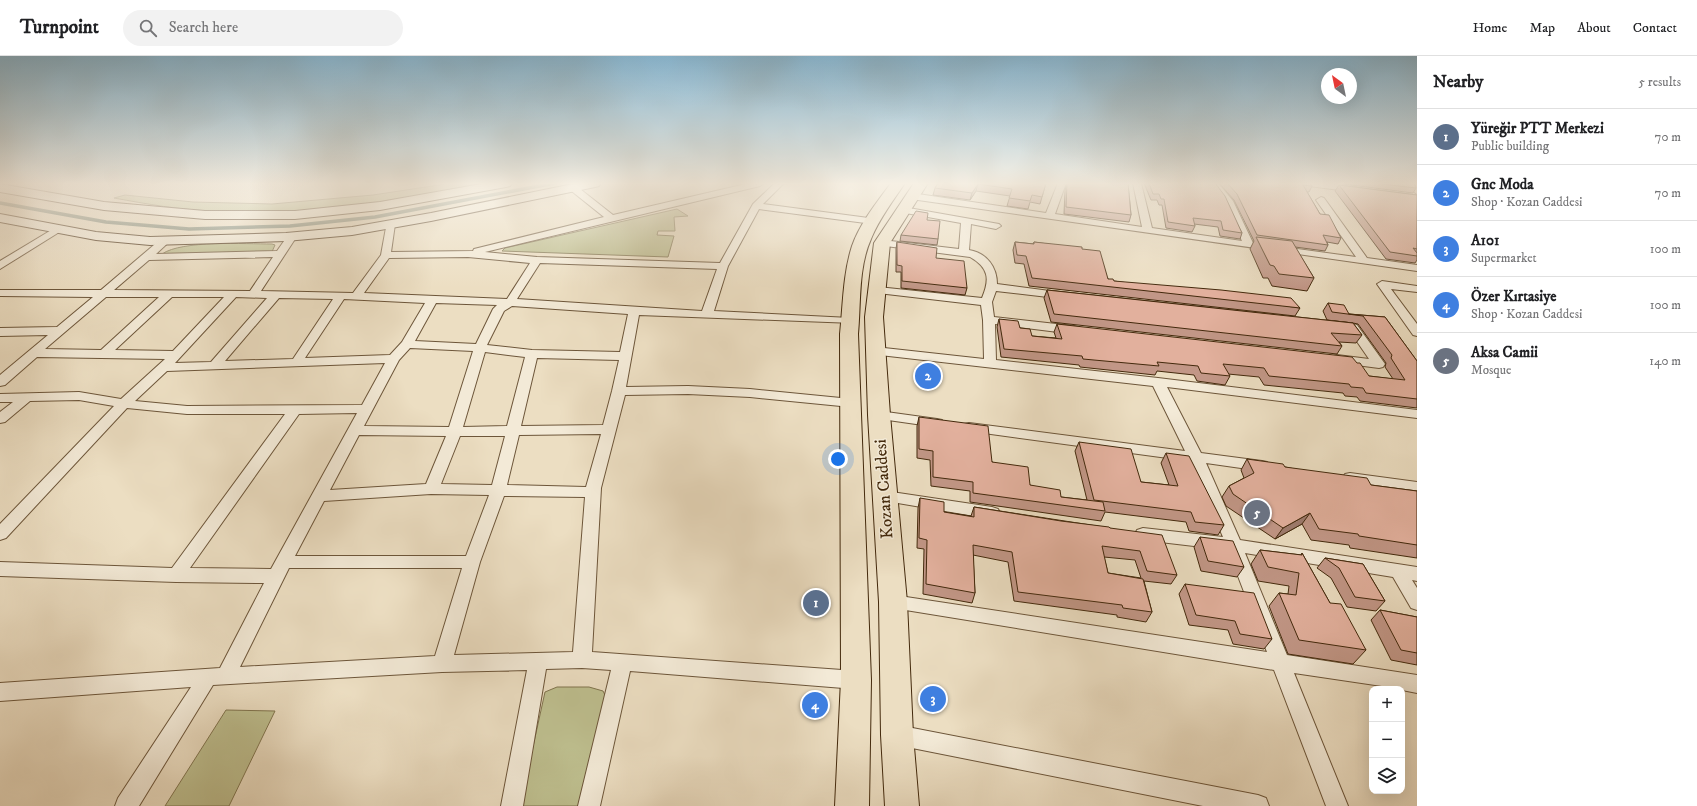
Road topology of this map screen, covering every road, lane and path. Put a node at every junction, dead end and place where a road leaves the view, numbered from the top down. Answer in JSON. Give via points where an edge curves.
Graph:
{"nodes":[{"id":1,"x":425,"y":218,"type":"edge"},
{"id":2,"x":611,"y":218,"type":"edge"},
{"id":3,"x":750,"y":218,"type":"edge"},
{"id":4,"x":850,"y":218,"type":"edge"},
{"id":5,"x":877,"y":218,"type":"edge"},
{"id":6,"x":895,"y":218,"type":"edge"},
{"id":7,"x":960,"y":218,"type":"edge"},
{"id":8,"x":1070,"y":218,"type":"edge"},
{"id":9,"x":1145,"y":218,"type":"edge"},
{"id":10,"x":1236,"y":218,"type":"edge"},
{"id":11,"x":1334,"y":218,"type":"edge"},
{"id":12,"x":2,"y":220,"type":"edge"},
{"id":13,"x":873,"y":221,"type":"junction"},
{"id":14,"x":966,"y":221,"type":"junction"},
{"id":15,"x":390,"y":224,"type":"junction"},
{"id":16,"x":996,"y":226,"type":"dead end"},
{"id":17,"x":58,"y":229,"type":"junction"},
{"id":18,"x":1148,"y":230,"type":"junction"},
{"id":19,"x":292,"y":236,"type":"junction"},
{"id":20,"x":165,"y":241,"type":"junction"},
{"id":21,"x":882,"y":243,"type":"junction"},
{"id":22,"x":1249,"y":245,"type":"junction"},
{"id":23,"x":964,"y":253,"type":"junction"},
{"id":24,"x":280,"y":254,"type":"junction"},
{"id":25,"x":468,"y":254,"type":"junction"},
{"id":26,"x":386,"y":255,"type":"junction"},
{"id":27,"x":146,"y":257,"type":"junction"},
{"id":28,"x":537,"y":260,"type":"junction"},
{"id":29,"x":1364,"y":261,"type":"junction"},
{"id":30,"x":0,"y":266,"type":"edge"},
{"id":31,"x":724,"y":266,"type":"junction"},
{"id":32,"x":1417,"y":268,"type":"edge"},
{"id":33,"x":992,"y":287,"type":"junction"},
{"id":34,"x":1417,"y":289,"type":"edge"},
{"id":35,"x":878,"y":290,"type":"junction"},
{"id":36,"x":0,"y":292,"type":"edge"},
{"id":37,"x":104,"y":293,"type":"junction"},
{"id":38,"x":170,"y":293,"type":"junction"},
{"id":39,"x":233,"y":294,"type":"junction"},
{"id":40,"x":254,"y":294,"type":"junction"},
{"id":41,"x":276,"y":295,"type":"junction"},
{"id":42,"x":341,"y":296,"type":"junction"},
{"id":43,"x":356,"y":296,"type":"junction"},
{"id":44,"x":1076,"y":297,"type":"edge"},
{"id":45,"x":432,"y":300,"type":"junction"},
{"id":46,"x":510,"y":302,"type":"junction"},
{"id":47,"x":986,"y":302,"type":"junction"},
{"id":48,"x":634,"y":311,"type":"junction"},
{"id":49,"x":707,"y":314,"type":"junction"},
{"id":50,"x":989,"y":320,"type":"junction"},
{"id":51,"x":850,"y":321,"type":"junction"},
{"id":52,"x":1338,"y":325,"type":"edge"},
{"id":53,"x":60,"y":331,"type":"junction"},
{"id":54,"x":1083,"y":331,"type":"edge"},
{"id":55,"x":0,"y":332,"type":"edge"},
{"id":56,"x":1417,"y":332,"type":"edge"},
{"id":57,"x":407,"y":344,"type":"junction"},
{"id":58,"x":480,"y":348,"type":"junction"},
{"id":59,"x":875,"y":351,"type":"junction"},
{"id":60,"x":34,"y":353,"type":"junction"},
{"id":61,"x":104,"y":353,"type":"junction"},
{"id":62,"x":532,"y":354,"type":"junction"},
{"id":63,"x":176,"y":356,"type":"junction"},
{"id":64,"x":626,"y":356,"type":"junction"},
{"id":65,"x":1325,"y":358,"type":"edge"},
{"id":66,"x":394,"y":360,"type":"junction"},
{"id":67,"x":296,"y":363,"type":"junction"},
{"id":68,"x":990,"y":363,"type":"junction"},
{"id":69,"x":215,"y":366,"type":"junction"},
{"id":70,"x":164,"y":367,"type":"junction"},
{"id":71,"x":0,"y":382,"type":"edge"},
{"id":72,"x":1158,"y":382,"type":"junction"},
{"id":73,"x":619,"y":391,"type":"junction"},
{"id":74,"x":27,"y":397,"type":"junction"},
{"id":75,"x":0,"y":398,"type":"edge"},
{"id":76,"x":851,"y":403,"type":"junction"},
{"id":77,"x":124,"y":404,"type":"junction"},
{"id":78,"x":366,"y":408,"type":"junction"},
{"id":79,"x":295,"y":409,"type":"junction"},
{"id":80,"x":1417,"y":414,"type":"edge"},
{"id":81,"x":879,"y":415,"type":"junction"},
{"id":82,"x":0,"y":419,"type":"edge"},
{"id":83,"x":608,"y":429,"type":"junction"},
{"id":84,"x":355,"y":430,"type":"junction"},
{"id":85,"x":513,"y":430,"type":"junction"},
{"id":86,"x":455,"y":432,"type":"junction"},
{"id":87,"x":1196,"y":458,"type":"junction"},
{"id":88,"x":1275,"y":468,"type":"edge"},
{"id":89,"x":1338,"y":476,"type":"edge"},
{"id":90,"x":1417,"y":487,"type":"edge"},
{"id":91,"x":431,"y":489,"type":"junction"},
{"id":92,"x":498,"y":491,"type":"junction"},
{"id":93,"x":592,"y":492,"type":"junction"},
{"id":94,"x":319,"y":496,"type":"junction"},
{"id":95,"x":885,"y":496,"type":"junction"},
{"id":96,"x":1010,"y":516,"type":"edge"},
{"id":97,"x":1126,"y":532,"type":"edge"},
{"id":98,"x":0,"y":534,"type":"edge"},
{"id":99,"x":1234,"y":545,"type":"junction"},
{"id":100,"x":472,"y":562,"type":"junction"},
{"id":101,"x":280,"y":569,"type":"junction"},
{"id":102,"x":0,"y":570,"type":"edge"},
{"id":103,"x":1398,"y":571,"type":"junction"},
{"id":104,"x":1417,"y":574,"type":"edge"},
{"id":105,"x":176,"y":575,"type":"junction"},
{"id":106,"x":893,"y":602,"type":"junction"},
{"id":107,"x":1417,"y":603,"type":"edge"},
{"id":108,"x":582,"y":660,"type":"junction"},
{"id":109,"x":538,"y":661,"type":"junction"},
{"id":110,"x":1279,"y":661,"type":"junction"},
{"id":111,"x":622,"y":662,"type":"junction"},
{"id":112,"x":442,"y":664,"type":"junction"},
{"id":113,"x":217,"y":676,"type":"junction"},
{"id":114,"x":856,"y":680,"type":"junction"},
{"id":115,"x":1417,"y":684,"type":"edge"},
{"id":116,"x":0,"y":692,"type":"edge"},
{"id":117,"x":897,"y":735,"type":"junction"},
{"id":118,"x":126,"y":806,"type":"edge"},
{"id":119,"x":512,"y":806,"type":"edge"},
{"id":120,"x":590,"y":806,"type":"edge"},
{"id":121,"x":852,"y":806,"type":"edge"},
{"id":122,"x":902,"y":806,"type":"edge"},
{"id":123,"x":1258,"y":806,"type":"edge"},
{"id":124,"x":1337,"y":806,"type":"edge"}],
"edges":[{"from":1,"to":15,"type":"main road"},
{"from":2,"to":25,"type":"street"},
{"from":3,"to":31,"type":"street"},
{"from":4,"to":13,"type":"street"},
{"from":5,"to":13,"type":"highway","name":"Kozan Caddesi"},
{"from":6,"to":21,"type":"highway","name":"Kozan Caddesi"},
{"from":7,"to":14,"type":"street"},
{"from":8,"to":18,"type":"street"},
{"from":9,"to":18,"type":"street"},
{"from":10,"to":22,"type":"street"},
{"from":11,"to":29,"type":"street"},
{"from":12,"to":17,"type":"main road"},
{"from":13,"to":51,"type":"highway","name":"Kozan Caddesi","via":[[860,244],[852,278]]},
{"from":14,"to":16,"type":"street"},
{"from":14,"to":23,"type":"street"},
{"from":15,"to":19,"type":"main road","via":[[352,231]]},
{"from":15,"to":26,"type":"street"},
{"from":17,"to":20,"type":"main road","via":[[96,236]]},
{"from":17,"to":30,"type":"street"},
{"from":18,"to":22,"type":"street"},
{"from":19,"to":20,"type":"main road"},
{"from":19,"to":24,"type":"street"},
{"from":20,"to":27,"type":"street"},
{"from":21,"to":23,"type":"street"},
{"from":21,"to":35,"type":"highway","name":"Kozan Caddesi"},
{"from":22,"to":29,"type":"street"},
{"from":23,"to":33,"type":"street","via":[[973,254],[985,261],[992,275]]},
{"from":24,"to":27,"type":"street"},
{"from":24,"to":40,"type":"street"},
{"from":25,"to":26,"type":"street"},
{"from":25,"to":28,"type":"street"},
{"from":26,"to":43,"type":"street"},
{"from":27,"to":37,"type":"street"},
{"from":28,"to":31,"type":"street"},
{"from":28,"to":46,"type":"street"},
{"from":29,"to":32,"type":"street"},
{"from":31,"to":49,"type":"street"},
{"from":33,"to":44,"type":"street"},
{"from":33,"to":47,"type":"street"},
{"from":34,"to":56,"type":"street","via":[[1382,284]]},
{"from":35,"to":47,"type":"street"},
{"from":35,"to":59,"type":"highway","name":"Kozan Caddesi","via":[[874,317]]},
{"from":36,"to":37,"type":"street"},
{"from":37,"to":38,"type":"street"},
{"from":37,"to":53,"type":"street"},
{"from":38,"to":39,"type":"street"},
{"from":38,"to":61,"type":"street"},
{"from":39,"to":40,"type":"street"},
{"from":39,"to":63,"type":"street"},
{"from":40,"to":41,"type":"street"},
{"from":41,"to":42,"type":"street"},
{"from":41,"to":69,"type":"street"},
{"from":42,"to":43,"type":"street"},
{"from":42,"to":67,"type":"street"},
{"from":43,"to":45,"type":"street"},
{"from":45,"to":46,"type":"street"},
{"from":45,"to":57,"type":"street"},
{"from":46,"to":48,"type":"street"},
{"from":46,"to":58,"type":"street","via":[[499,309]]},
{"from":47,"to":50,"type":"street"},
{"from":48,"to":49,"type":"street"},
{"from":48,"to":64,"type":"street"},
{"from":49,"to":51,"type":"street"},
{"from":50,"to":54,"type":"street"},
{"from":50,"to":68,"type":"street"},
{"from":51,"to":76,"type":"highway","name":"Kozan Caddesi"},
{"from":52,"to":65,"type":"street","via":[[1353,327],[1379,364]]},
{"from":53,"to":55,"type":"street"},
{"from":53,"to":60,"type":"street"},
{"from":57,"to":58,"type":"street"},
{"from":57,"to":66,"type":"street"},
{"from":58,"to":62,"type":"street"},
{"from":58,"to":86,"type":"street"},
{"from":59,"to":68,"type":"street"},
{"from":59,"to":81,"type":"highway","name":"Kozan Caddesi"},
{"from":60,"to":61,"type":"street"},
{"from":60,"to":71,"type":"street"},
{"from":61,"to":63,"type":"street"},
{"from":62,"to":64,"type":"street"},
{"from":62,"to":85,"type":"street"},
{"from":63,"to":70,"type":"street"},
{"from":64,"to":73,"type":"street"},
{"from":66,"to":67,"type":"street"},
{"from":66,"to":78,"type":"street"},
{"from":67,"to":69,"type":"street"},
{"from":68,"to":72,"type":"street"},
{"from":69,"to":70,"type":"street"},
{"from":70,"to":77,"type":"street"},
{"from":72,"to":80,"type":"street"},
{"from":72,"to":87,"type":"street"},
{"from":73,"to":76,"type":"street","via":[[735,392]]},
{"from":73,"to":83,"type":"street"},
{"from":74,"to":75,"type":"street"},
{"from":74,"to":77,"type":"street","via":[[79,396]]},
{"from":74,"to":82,"type":"street"},
{"from":76,"to":114,"type":"highway","name":"Kozan Caddesi"},
{"from":77,"to":79,"type":"street","via":[[187,410]]},
{"from":77,"to":98,"type":"street"},
{"from":78,"to":79,"type":"street"},
{"from":78,"to":84,"type":"street"},
{"from":79,"to":105,"type":"street"},
{"from":81,"to":87,"type":"street"},
{"from":81,"to":95,"type":"highway","name":"Kozan Caddesi"},
{"from":83,"to":85,"type":"street"},
{"from":83,"to":93,"type":"street"},
{"from":84,"to":86,"type":"street"},
{"from":84,"to":94,"type":"street"},
{"from":85,"to":86,"type":"street"},
{"from":85,"to":92,"type":"street"},
{"from":86,"to":91,"type":"street"},
{"from":87,"to":88,"type":"street"},
{"from":87,"to":99,"type":"street"},
{"from":89,"to":90,"type":"street"},
{"from":91,"to":92,"type":"street"},
{"from":91,"to":94,"type":"street"},
{"from":92,"to":93,"type":"street"},
{"from":92,"to":100,"type":"street"},
{"from":93,"to":108,"type":"street"},
{"from":94,"to":101,"type":"street"},
{"from":95,"to":96,"type":"street"},
{"from":95,"to":106,"type":"highway","name":"Kozan Caddesi"},
{"from":97,"to":99,"type":"street"},
{"from":99,"to":103,"type":"street"},
{"from":99,"to":110,"type":"street"},
{"from":100,"to":101,"type":"street"},
{"from":100,"to":112,"type":"street"},
{"from":101,"to":105,"type":"street"},
{"from":101,"to":113,"type":"street"},
{"from":102,"to":105,"type":"street"},
{"from":103,"to":104,"type":"street"},
{"from":103,"to":107,"type":"street"},
{"from":106,"to":110,"type":"street"},
{"from":106,"to":117,"type":"highway","name":"Kozan Caddesi"},
{"from":108,"to":109,"type":"street"},
{"from":108,"to":111,"type":"street"},
{"from":109,"to":112,"type":"street"},
{"from":109,"to":119,"type":"street"},
{"from":110,"to":115,"type":"street"},
{"from":110,"to":124,"type":"street"},
{"from":111,"to":114,"type":"street"},
{"from":111,"to":120,"type":"street"},
{"from":112,"to":113,"type":"street"},
{"from":113,"to":116,"type":"street"},
{"from":113,"to":118,"type":"street"},
{"from":114,"to":121,"type":"highway","name":"Kozan Caddesi"},
{"from":117,"to":122,"type":"highway","name":"Kozan Caddesi"},
{"from":117,"to":123,"type":"street"}]}
